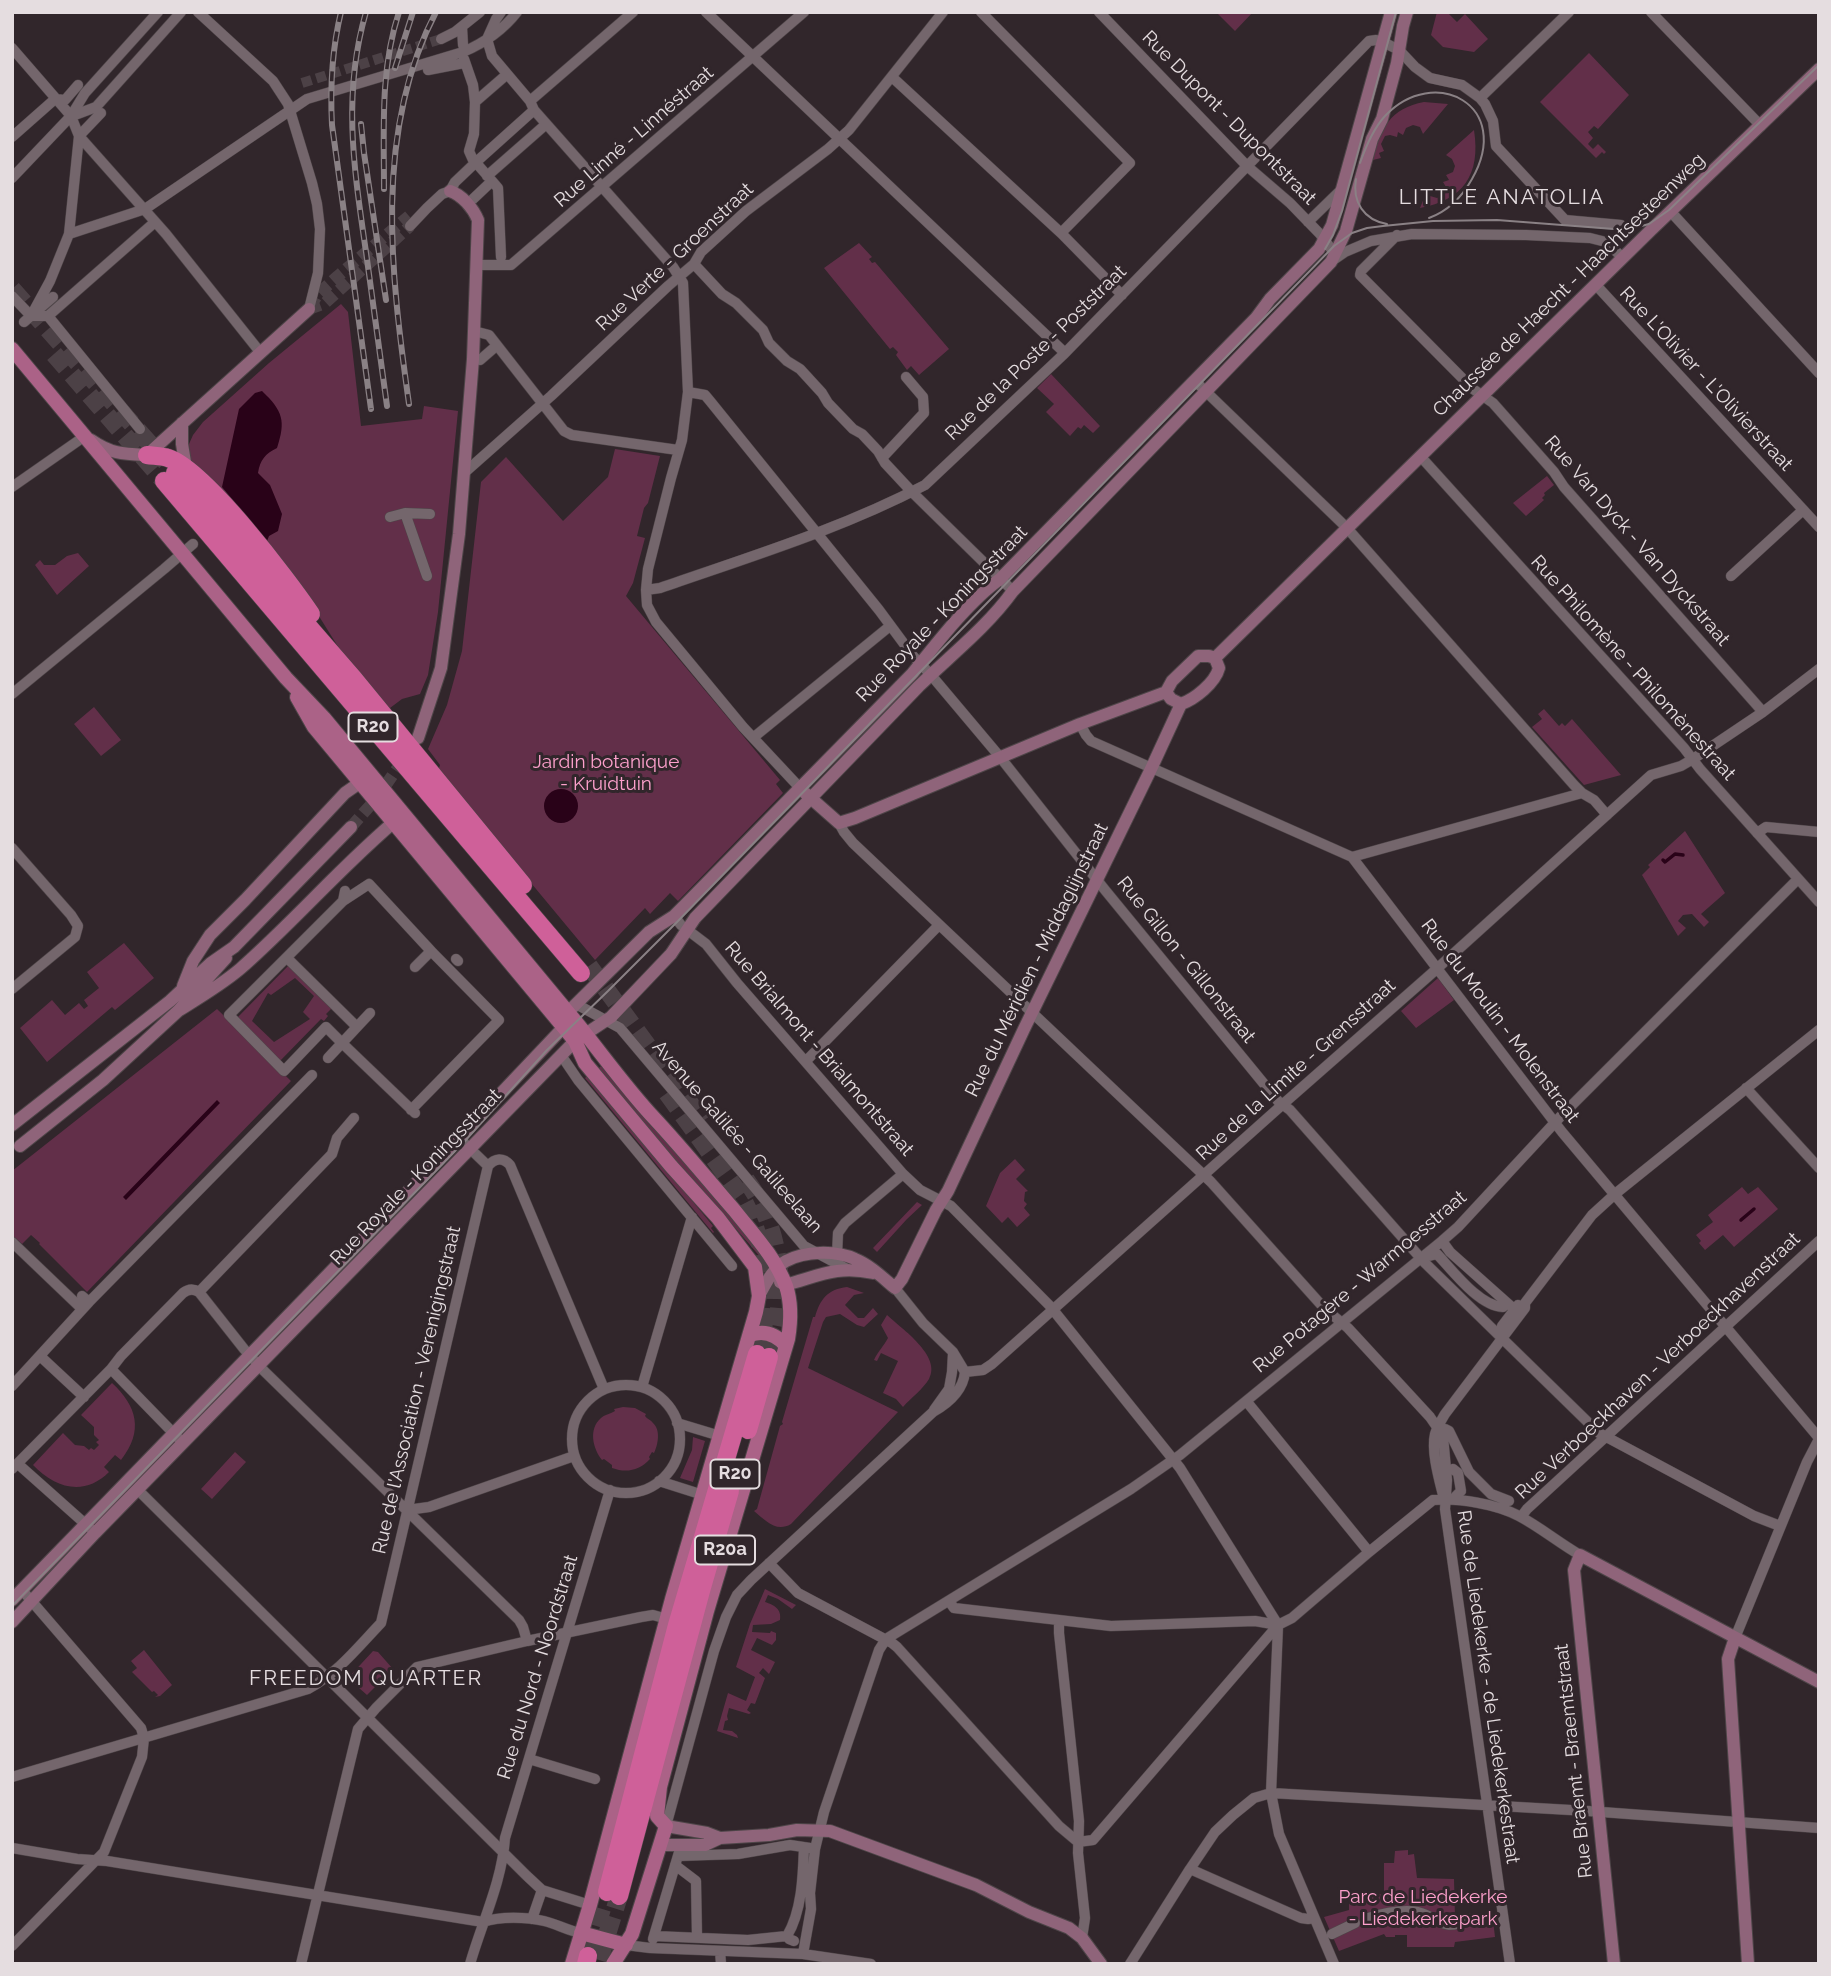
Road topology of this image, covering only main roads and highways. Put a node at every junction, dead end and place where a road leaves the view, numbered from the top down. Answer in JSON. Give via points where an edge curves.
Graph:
{"nodes":[{"id":1,"x":12,"y":349,"type":"edge"},
{"id":2,"x":146,"y":455,"type":"tunnel mouth"},
{"id":3,"x":175,"y":474,"type":"junction"},
{"id":4,"x":398,"y":818,"type":"junction"},
{"id":5,"x":580,"y":1037,"type":"junction"},
{"id":6,"x":750,"y":1335,"type":"junction"},
{"id":7,"x":786,"y":1346,"type":"junction"},
{"id":8,"x":763,"y":1356,"type":"tunnel mouth"},
{"id":9,"x":696,"y":1583,"type":"junction"},
{"id":10,"x":672,"y":1599,"type":"junction"},
{"id":11,"x":708,"y":1611,"type":"junction"},
{"id":12,"x":660,"y":1642,"type":"junction"},
{"id":13,"x":691,"y":1670,"type":"junction"},
{"id":14,"x":665,"y":1671,"type":"junction"},
{"id":15,"x":670,"y":1703,"type":"junction"},
{"id":16,"x":582,"y":1933,"type":"junction"},
{"id":17,"x":626,"y":1945,"type":"junction"},
{"id":18,"x":593,"y":1962,"type":"edge"}],
"edges":[{"from":1,"to":4,"type":"main road","via":[[85,436],[114,459],[188,548],[286,678],[314,727]]},
{"from":2,"to":3,"type":"highway","number":"R20","via":[[170,458]]},
{"from":3,"to":3,"type":"highway","number":"R20","via":[[585,969],[354,679]]},
{"from":4,"to":5,"type":"main road","via":[[562,1026]]},
{"from":4,"to":5,"type":"main road","via":[[572,1008]]},
{"from":5,"to":6,"type":"main road","number":"R20a","via":[[585,1063],[755,1267],[759,1296]]},
{"from":5,"to":7,"type":"main road","number":"R20a","via":[[674,1138],[770,1255],[774,1272],[785,1285],[791,1313]]},
{"from":6,"to":7,"type":"main road","via":[[770,1334]]},
{"from":6,"to":10,"type":"main road","number":"R20a"},
{"from":7,"to":11,"type":"main road","number":"R20a"},
{"from":8,"to":9,"type":"highway","number":"R20"},
{"from":9,"to":10,"type":"highway"},
{"from":9,"to":11,"type":"highway"},
{"from":9,"to":14,"type":"highway","number":"R20"},
{"from":9,"to":15,"type":"highway","number":"R20"},
{"from":10,"to":12,"type":"main road","number":"R20a"},
{"from":11,"to":13,"type":"main road","number":"R20a"},
{"from":12,"to":14,"type":"highway"},
{"from":12,"to":16,"type":"main road","number":"R20a","via":[[583,1903]]},
{"from":13,"to":15,"type":"highway"},
{"from":13,"to":17,"type":"main road","number":"R20a","via":[[658,1797],[657,1816],[666,1826]]},
{"from":14,"to":15,"type":"highway","number":"R20","via":[[613,1894]]},
{"from":16,"to":17,"type":"main road"},
{"from":16,"to":18,"type":"main road","number":"R20a"},
{"from":17,"to":18,"type":"main road","number":"R20a"}]}
